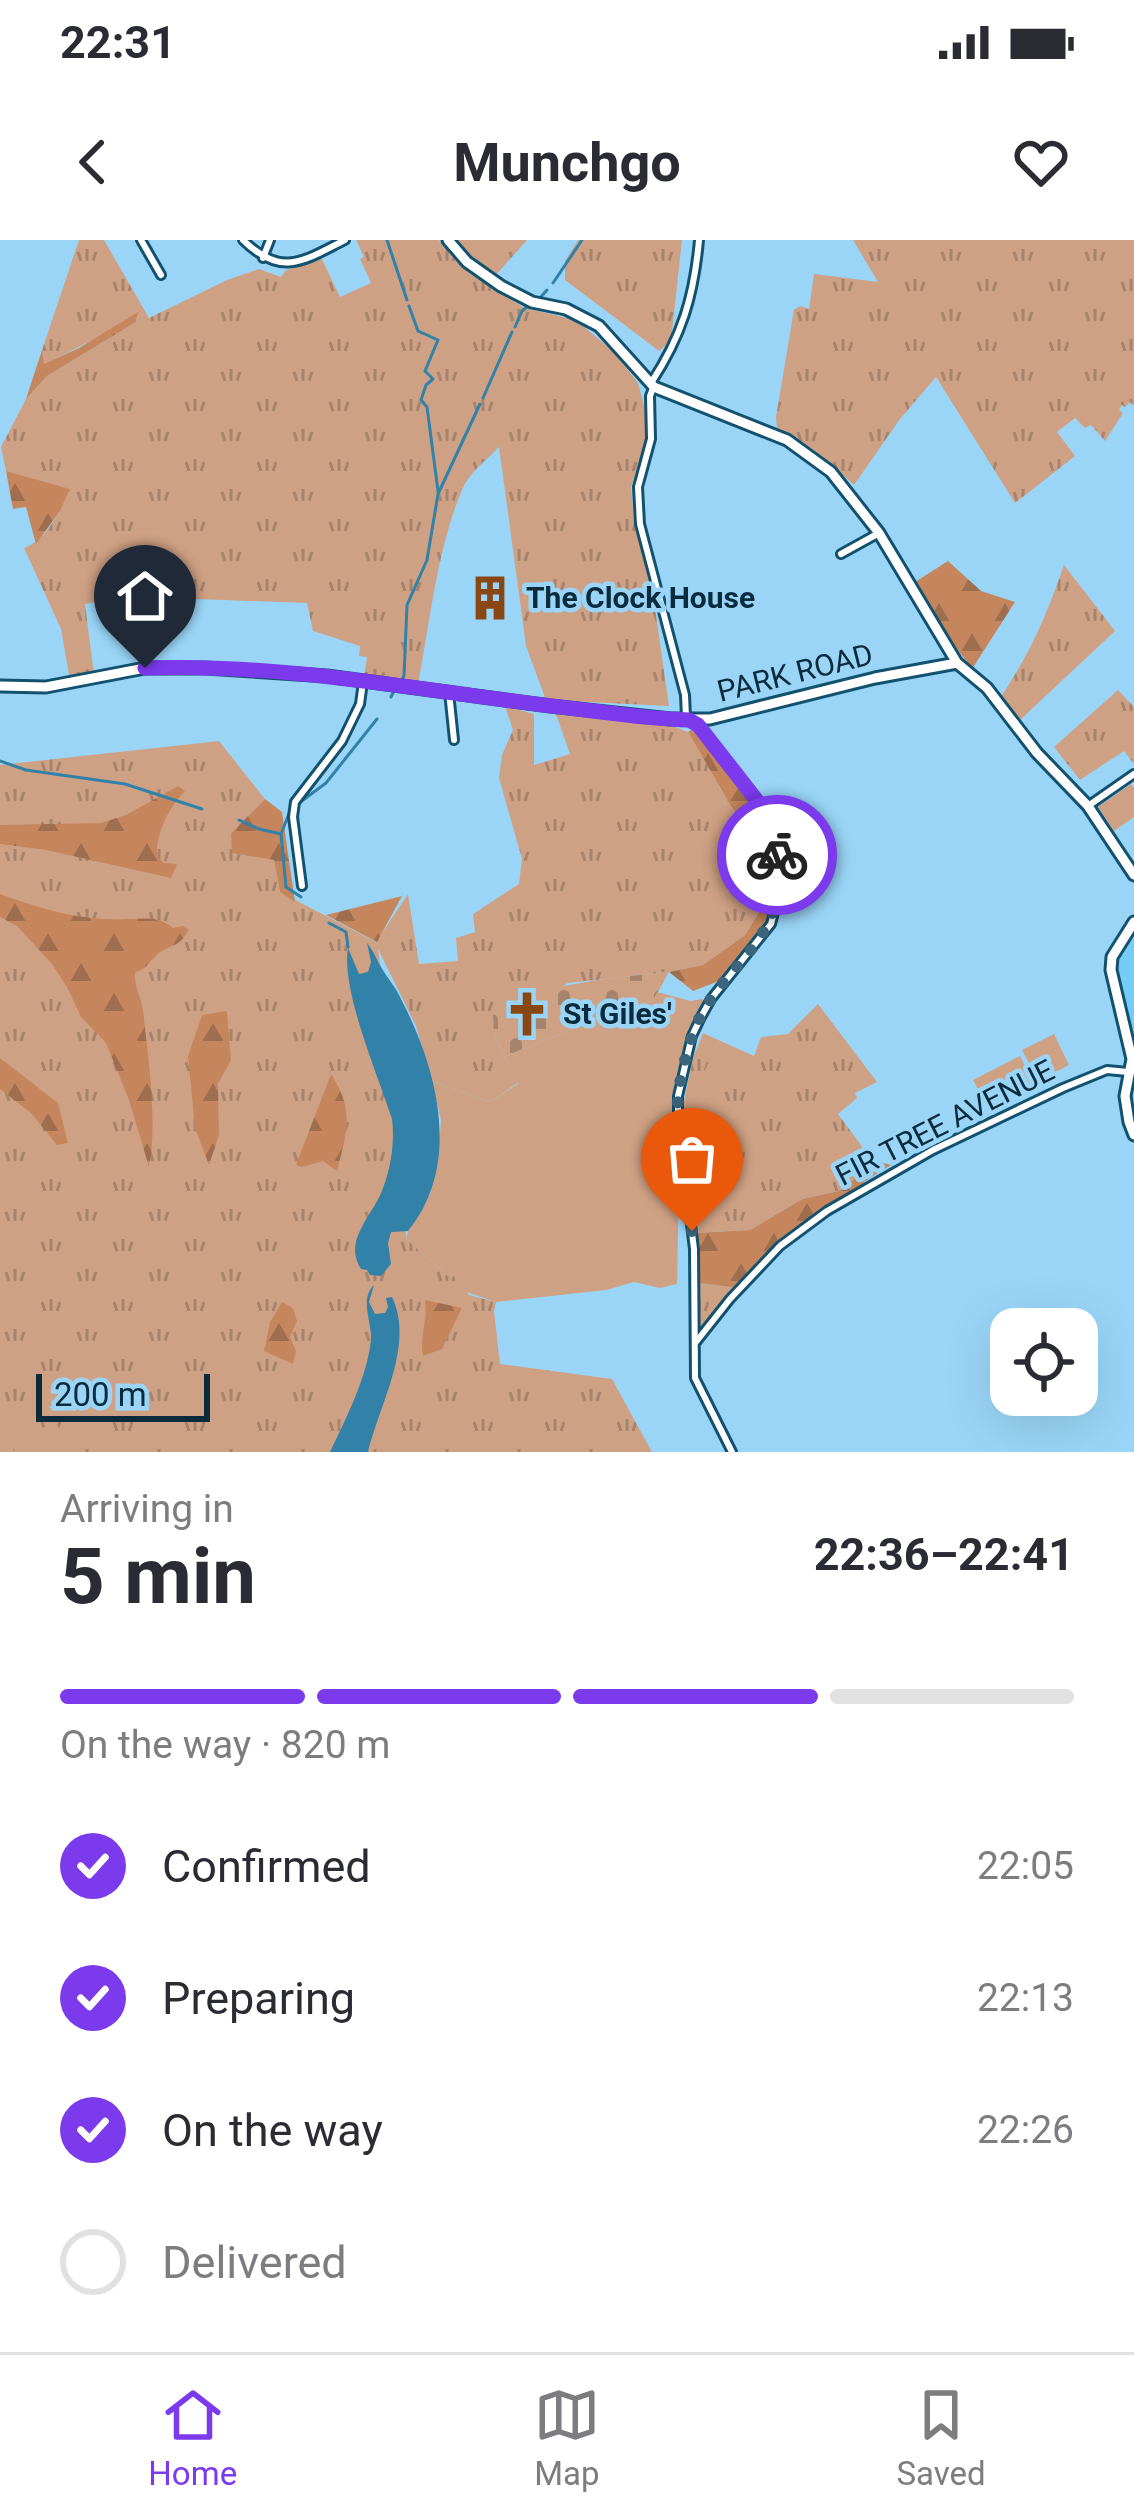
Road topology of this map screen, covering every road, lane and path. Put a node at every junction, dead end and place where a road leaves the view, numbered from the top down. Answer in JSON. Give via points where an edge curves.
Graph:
{"nodes":[{"id":1,"x":141,"y":240,"type":"edge"},
{"id":2,"x":243,"y":240,"type":"edge"},
{"id":3,"x":270,"y":240,"type":"edge"},
{"id":4,"x":345,"y":240,"type":"edge"},
{"id":5,"x":448,"y":240,"type":"edge"},
{"id":6,"x":699,"y":240,"type":"edge"},
{"id":7,"x":263,"y":258,"type":"junction"},
{"id":8,"x":161,"y":275,"type":"dead end"},
{"id":9,"x":653,"y":385,"type":"junction"},
{"id":10,"x":879,"y":533,"type":"junction"},
{"id":11,"x":841,"y":554,"type":"dead end"},
{"id":12,"x":957,"y":663,"type":"junction"},
{"id":13,"x":363,"y":680,"type":"junction"},
{"id":14,"x":0,"y":686,"type":"edge"},
{"id":15,"x":448,"y":692,"type":"junction"},
{"id":16,"x":689,"y":720,"type":"junction"},
{"id":17,"x":454,"y":740,"type":"dead end"},
{"id":18,"x":1134,"y":774,"type":"edge"},
{"id":19,"x":1088,"y":806,"type":"junction"},
{"id":20,"x":1130,"y":861,"type":"edge"},
{"id":21,"x":1134,"y":875,"type":"edge"},
{"id":22,"x":302,"y":886,"type":"dead end"},
{"id":23,"x":1134,"y":922,"type":"edge"},
{"id":24,"x":1130,"y":1072,"type":"junction"},
{"id":25,"x":1134,"y":1135,"type":"edge"},
{"id":26,"x":693,"y":1345,"type":"junction"},
{"id":27,"x":732,"y":1452,"type":"edge"}],
"edges":[{"from":1,"to":8,"type":"street"},
{"from":2,"to":7,"type":"street"},
{"from":3,"to":7,"type":"street"},
{"from":4,"to":7,"type":"street","via":[[290,265]]},
{"from":5,"to":9,"type":"main road","via":[[501,286],[599,326]]},
{"from":6,"to":9,"type":"street","via":[[686,319]]},
{"from":9,"to":10,"type":"main road","via":[[788,440],[815,458]]},
{"from":9,"to":16,"type":"street","via":[[637,502]]},
{"from":10,"to":11,"type":"street"},
{"from":10,"to":12,"type":"main road"},
{"from":12,"to":16,"type":"main road","name":"PARK ROAD"},
{"from":12,"to":19,"type":"main road"},
{"from":13,"to":14,"type":"main road","name":"PARK ROAD","via":[[177,667]]},
{"from":13,"to":15,"type":"main road","name":"PARK ROAD"},
{"from":13,"to":22,"type":"street","via":[[342,741],[295,802]]},
{"from":15,"to":16,"type":"main road","name":"PARK ROAD"},
{"from":15,"to":17,"type":"street"},
{"from":16,"to":26,"type":"street","via":[[765,811],[779,871],[771,923],[711,998],[678,1096],[694,1249]]},
{"from":18,"to":19,"type":"street"},
{"from":19,"to":20,"type":"main road"},
{"from":20,"to":21,"type":"main road"},
{"from":23,"to":24,"type":"main road","via":[[1111,970]]},
{"from":24,"to":25,"type":"main road","via":[[1125,1096]]},
{"from":24,"to":26,"type":"street","name":"FIR TREE AVENUE","via":[[1107,1070],[1063,1088],[827,1211],[780,1246]]},
{"from":26,"to":27,"type":"street","via":[[694,1378]]}]}
